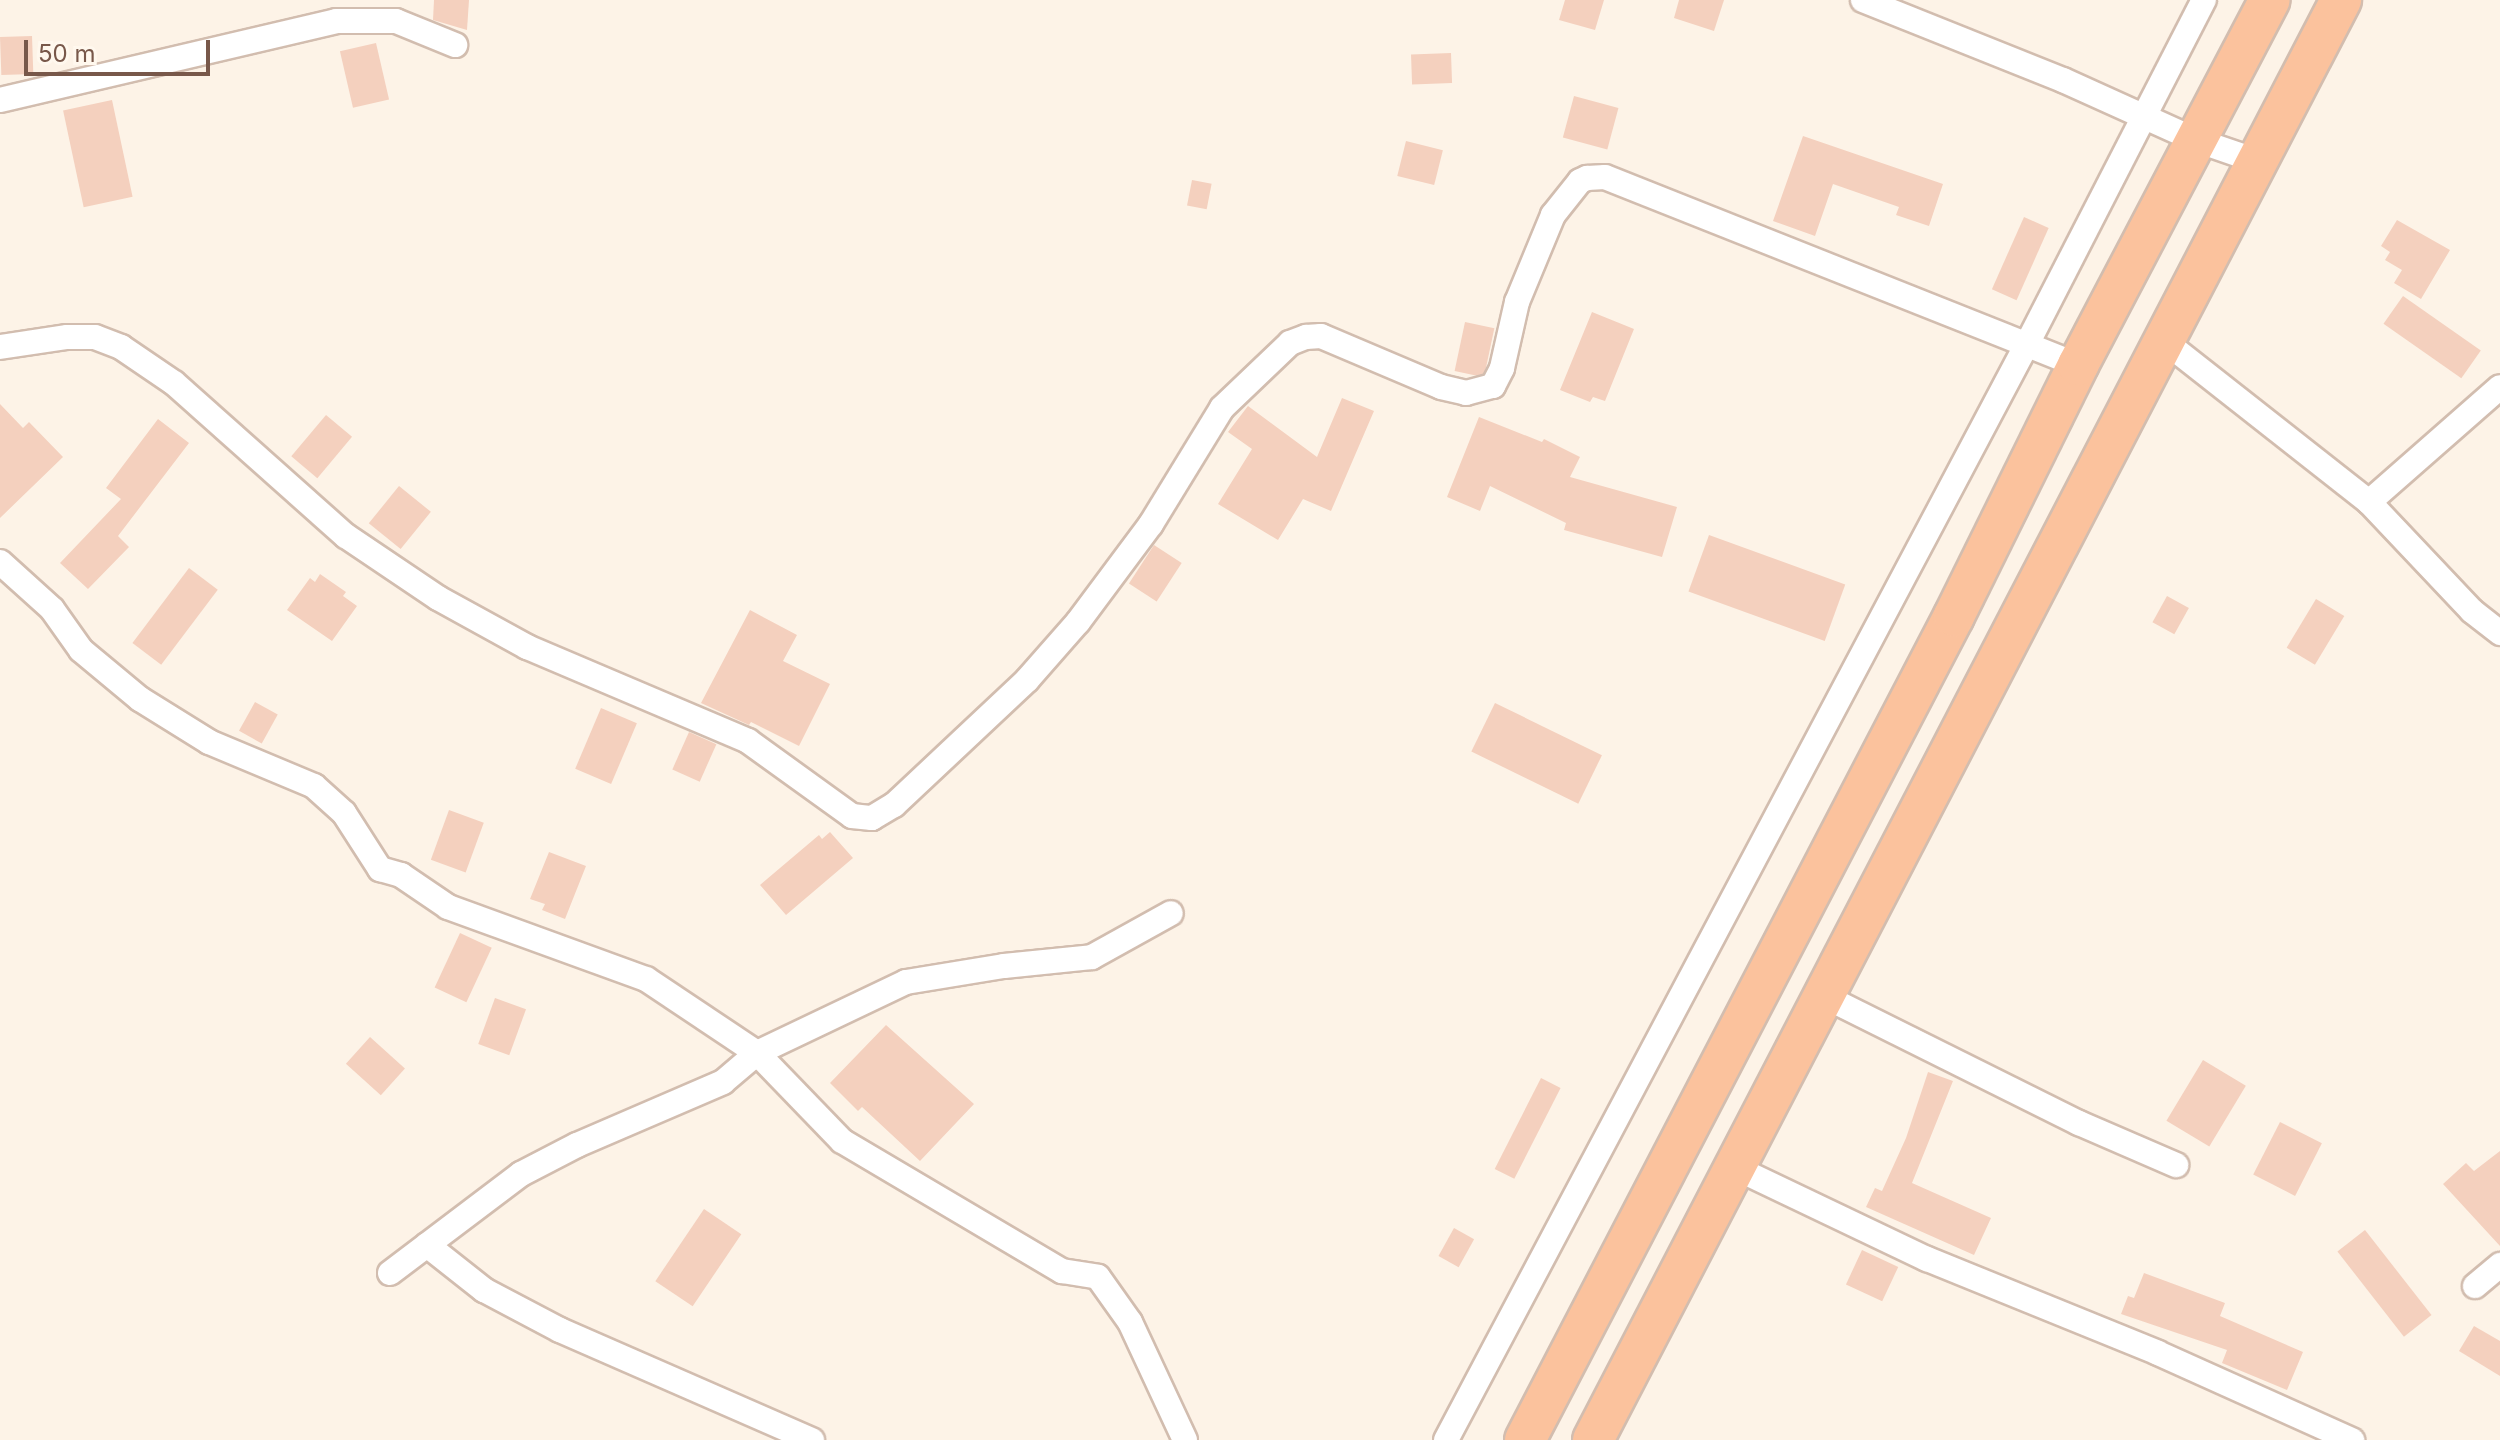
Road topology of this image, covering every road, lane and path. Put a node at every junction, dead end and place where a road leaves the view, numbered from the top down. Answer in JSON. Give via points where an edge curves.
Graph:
{"nodes":[{"id":1,"x":1863,"y":0,"type":"edge"},
{"id":2,"x":2204,"y":0,"type":"edge"},
{"id":3,"x":2270,"y":0,"type":"edge"},
{"id":4,"x":2341,"y":0,"type":"edge"},
{"id":5,"x":455,"y":45,"type":"dead end"},
{"id":6,"x":0,"y":100,"type":"edge"},
{"id":7,"x":2143,"y":116,"type":"junction"},
{"id":8,"x":2196,"y":140,"type":"junction"},
{"id":9,"x":2257,"y":161,"type":"junction"},
{"id":10,"x":2163,"y":340,"type":"junction"},
{"id":11,"x":2026,"y":346,"type":"junction"},
{"id":12,"x":0,"y":347,"type":"edge"},
{"id":13,"x":2078,"y":365,"type":"junction"},
{"id":14,"x":2500,"y":387,"type":"edge"},
{"id":15,"x":2369,"y":502,"type":"junction"},
{"id":16,"x":0,"y":562,"type":"edge"},
{"id":17,"x":2500,"y":633,"type":"edge"},
{"id":18,"x":1171,"y":913,"type":"dead end"},
{"id":19,"x":1824,"y":996,"type":"junction"},
{"id":20,"x":757,"y":1053,"type":"junction"},
{"id":21,"x":2176,"y":1165,"type":"dead end"},
{"id":22,"x":1734,"y":1167,"type":"junction"},
{"id":23,"x":427,"y":1245,"type":"junction"},
{"id":24,"x":2500,"y":1265,"type":"edge"},
{"id":25,"x":390,"y":1273,"type":"dead end"},
{"id":26,"x":2475,"y":1286,"type":"dead end"},
{"id":27,"x":812,"y":1440,"type":"edge"},
{"id":28,"x":1185,"y":1440,"type":"edge"},
{"id":29,"x":1446,"y":1440,"type":"edge"},
{"id":30,"x":1525,"y":1440,"type":"edge"},
{"id":31,"x":1593,"y":1440,"type":"edge"},
{"id":32,"x":2352,"y":1440,"type":"edge"}],
"edges":[{"from":1,"to":7,"type":"street"},
{"from":2,"to":7,"type":"street"},
{"from":3,"to":8,"type":"highway"},
{"from":4,"to":9,"type":"highway"},
{"from":5,"to":6,"type":"street","via":[[396,21],[336,21]]},
{"from":7,"to":8,"type":"street"},
{"from":7,"to":11,"type":"street"},
{"from":8,"to":9,"type":"street"},
{"from":8,"to":13,"type":"highway"},
{"from":9,"to":10,"type":"highway"},
{"from":10,"to":15,"type":"street"},
{"from":10,"to":19,"type":"highway"},
{"from":11,"to":12,"type":"street","via":[[1605,177],[1587,178],[1553,215],[1517,302],[1493,386],[1466,393],[1441,387],[1321,336],[1290,343],[1222,408],[1151,524],[1027,680],[894,805],[872,818],[852,816],[748,741],[527,647],[438,598],[346,536],[174,383],[121,347],[95,337]]},
{"from":11,"to":13,"type":"street"},
{"from":11,"to":29,"type":"street"},
{"from":13,"to":30,"type":"highway","via":[[1954,616]]},
{"from":14,"to":15,"type":"street"},
{"from":15,"to":17,"type":"street","via":[[2472,611]]},
{"from":16,"to":20,"type":"street","via":[[52,609],[81,650],[140,699],[209,742],[314,786],[344,813],[380,869],[401,875],[448,907],[646,979]]},
{"from":18,"to":20,"type":"street","via":[[1092,957],[906,982]]},
{"from":19,"to":21,"type":"street","via":[[2079,1123]]},
{"from":19,"to":22,"type":"highway"},
{"from":20,"to":23,"type":"street","via":[[723,1082],[521,1174]]},
{"from":20,"to":28,"type":"street","via":[[842,1141],[1062,1271],[1098,1277],[1130,1322]]},
{"from":22,"to":31,"type":"highway"},
{"from":22,"to":32,"type":"street","via":[[1927,1259],[2158,1353]]},
{"from":23,"to":25,"type":"street"},
{"from":23,"to":27,"type":"street","via":[[484,1290],[560,1330]]},
{"from":24,"to":26,"type":"street"}]}
